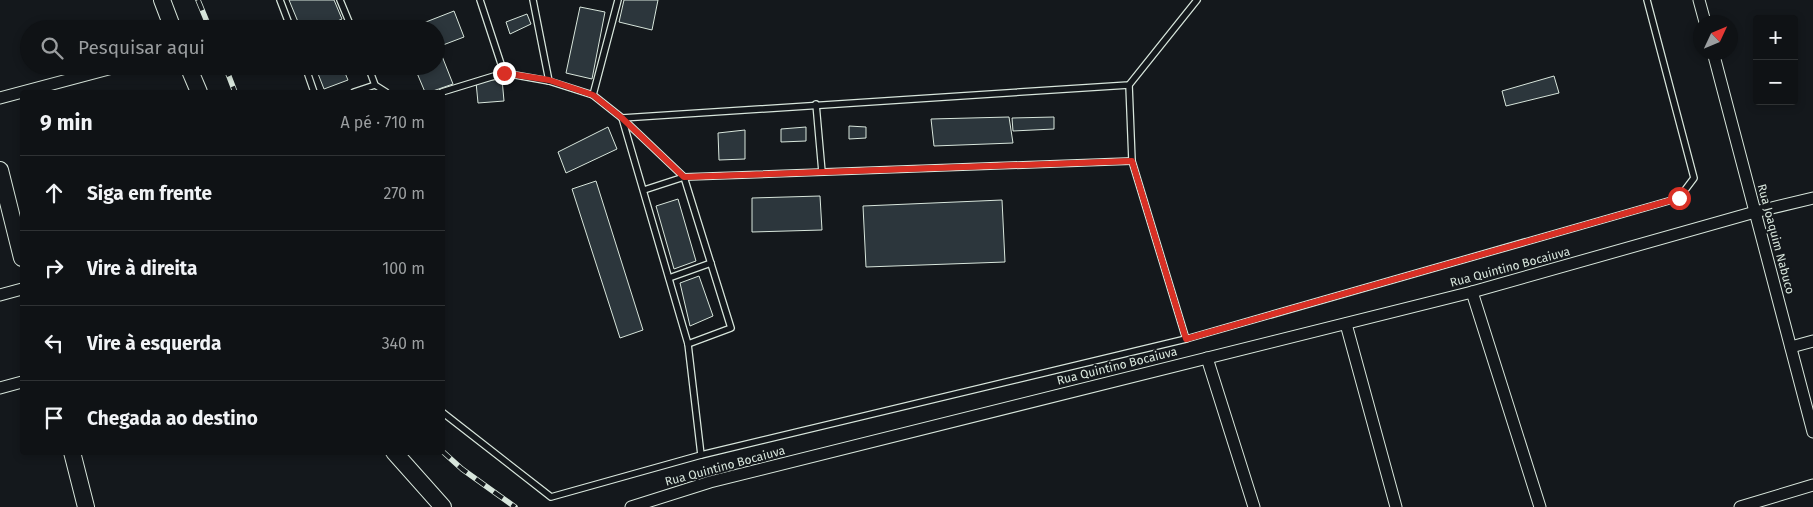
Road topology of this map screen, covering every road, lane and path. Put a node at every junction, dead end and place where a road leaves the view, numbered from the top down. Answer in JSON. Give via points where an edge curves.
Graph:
{"nodes":[{"id":1,"x":162,"y":0,"type":"edge"},
{"id":2,"x":280,"y":0,"type":"edge"},
{"id":3,"x":340,"y":0,"type":"edge"},
{"id":4,"x":480,"y":0,"type":"edge"},
{"id":5,"x":533,"y":0,"type":"edge"},
{"id":6,"x":618,"y":0,"type":"edge"},
{"id":7,"x":1197,"y":0,"type":"edge"},
{"id":8,"x":1647,"y":0,"type":"edge"},
{"id":9,"x":1699,"y":0,"type":"edge"},
{"id":10,"x":1703,"y":15,"type":"edge"},
{"id":11,"x":170,"y":20,"type":"edge"},
{"id":12,"x":288,"y":20,"type":"edge"},
{"id":13,"x":348,"y":20,"type":"edge"},
{"id":14,"x":1714,"y":60,"type":"edge"},
{"id":15,"x":504,"y":73,"type":"junction"},
{"id":16,"x":86,"y":75,"type":"edge"},
{"id":17,"x":192,"y":75,"type":"edge"},
{"id":18,"x":308,"y":75,"type":"edge"},
{"id":19,"x":372,"y":75,"type":"edge"},
{"id":20,"x":549,"y":80,"type":"junction"},
{"id":21,"x":376,"y":85,"type":"junction"},
{"id":22,"x":1129,"y":85,"type":"junction"},
{"id":23,"x":30,"y":90,"type":"edge"},
{"id":24,"x":198,"y":90,"type":"edge"},
{"id":25,"x":313,"y":90,"type":"edge"},
{"id":26,"x":360,"y":90,"type":"edge"},
{"id":27,"x":383,"y":90,"type":"edge"},
{"id":28,"x":445,"y":91,"type":"edge"},
{"id":29,"x":20,"y":93,"type":"edge"},
{"id":30,"x":593,"y":95,"type":"junction"},
{"id":31,"x":0,"y":98,"type":"edge"},
{"id":32,"x":816,"y":104,"type":"junction"},
{"id":33,"x":622,"y":118,"type":"junction"},
{"id":34,"x":1132,"y":161,"type":"junction"},
{"id":35,"x":0,"y":170,"type":"edge"},
{"id":36,"x":822,"y":172,"type":"junction"},
{"id":37,"x":684,"y":177,"type":"junction"},
{"id":38,"x":644,"y":190,"type":"junction"},
{"id":39,"x":1813,"y":198,"type":"edge"},
{"id":40,"x":1755,"y":212,"type":"junction"},
{"id":41,"x":20,"y":250,"type":"edge"},
{"id":42,"x":711,"y":263,"type":"junction"},
{"id":43,"x":669,"y":278,"type":"junction"},
{"id":44,"x":20,"y":290,"type":"edge"},
{"id":45,"x":1472,"y":292,"type":"junction"},
{"id":46,"x":0,"y":295,"type":"edge"},
{"id":47,"x":1346,"y":324,"type":"junction"},
{"id":48,"x":1186,"y":339,"type":"junction"},
{"id":49,"x":1813,"y":341,"type":"edge"},
{"id":50,"x":688,"y":344,"type":"junction"},
{"id":51,"x":1790,"y":347,"type":"junction"},
{"id":52,"x":1207,"y":358,"type":"junction"},
{"id":53,"x":20,"y":383,"type":"edge"},
{"id":54,"x":0,"y":388,"type":"edge"},
{"id":55,"x":445,"y":414,"type":"edge"},
{"id":56,"x":1813,"y":432,"type":"edge"},
{"id":57,"x":73,"y":455,"type":"edge"},
{"id":58,"x":397,"y":455,"type":"edge"},
{"id":59,"x":701,"y":455,"type":"junction"},
{"id":60,"x":1813,"y":485,"type":"edge"},
{"id":61,"x":86,"y":507,"type":"edge"},
{"id":62,"x":442,"y":507,"type":"edge"},
{"id":63,"x":631,"y":507,"type":"edge"},
{"id":64,"x":1254,"y":507,"type":"edge"},
{"id":65,"x":1396,"y":507,"type":"edge"},
{"id":66,"x":1540,"y":507,"type":"edge"},
{"id":67,"x":1740,"y":507,"type":"edge"}],
"edges":[{"from":1,"to":11,"type":"main road"},
{"from":2,"to":12,"type":"lane"},
{"from":3,"to":13,"type":"lane"},
{"from":4,"to":15,"type":"lane"},
{"from":5,"to":20,"type":"lane"},
{"from":6,"to":30,"type":"lane"},
{"from":7,"to":22,"type":"lane"},
{"from":8,"to":48,"type":"lane","via":[[1694,178],[1679,198]]},
{"from":9,"to":10,"type":"street"},
{"from":14,"to":40,"type":"street","name":"Rua Joaquim Nabuco"},
{"from":15,"to":20,"type":"lane"},
{"from":15,"to":28,"type":"lane"},
{"from":16,"to":23,"type":"street"},
{"from":17,"to":24,"type":"main road"},
{"from":18,"to":25,"type":"lane"},
{"from":19,"to":21,"type":"lane"},
{"from":20,"to":30,"type":"lane"},
{"from":21,"to":26,"type":"lane"},
{"from":21,"to":27,"type":"lane"},
{"from":22,"to":32,"type":"lane"},
{"from":22,"to":34,"type":"lane"},
{"from":29,"to":31,"type":"street"},
{"from":30,"to":33,"type":"lane"},
{"from":32,"to":33,"type":"lane"},
{"from":32,"to":36,"type":"lane"},
{"from":33,"to":37,"type":"lane"},
{"from":33,"to":38,"type":"lane"},
{"from":34,"to":36,"type":"lane"},
{"from":34,"to":48,"type":"lane"},
{"from":35,"to":41,"type":"main road"},
{"from":36,"to":37,"type":"lane"},
{"from":37,"to":38,"type":"lane"},
{"from":37,"to":42,"type":"lane"},
{"from":38,"to":43,"type":"lane"},
{"from":39,"to":40,"type":"street","name":"Rua Quintino Bocaiuva"},
{"from":40,"to":45,"type":"street","name":"Rua Quintino Bocaiuva"},
{"from":40,"to":51,"type":"street","name":"Rua Joaquim Nabuco"},
{"from":42,"to":43,"type":"lane"},
{"from":42,"to":50,"type":"lane","via":[[731,328]]},
{"from":43,"to":50,"type":"lane"},
{"from":44,"to":46,"type":"street"},
{"from":45,"to":47,"type":"street","name":"Rua Quintino Bocaiuva"},
{"from":45,"to":66,"type":"street"},
{"from":47,"to":52,"type":"street","name":"Rua Quintino Bocaiuva"},
{"from":47,"to":65,"type":"street"},
{"from":48,"to":59,"type":"lane"},
{"from":49,"to":51,"type":"street"},
{"from":50,"to":59,"type":"lane"},
{"from":51,"to":56,"type":"street","name":"Rua Joaquim Nabuco"},
{"from":52,"to":63,"type":"street","name":"Rua Quintino Bocaiuva","via":[[710,482]]},
{"from":52,"to":64,"type":"street"},
{"from":53,"to":54,"type":"street"},
{"from":55,"to":59,"type":"lane","via":[[551,497]]},
{"from":57,"to":61,"type":"main road"},
{"from":58,"to":62,"type":"main road"},
{"from":60,"to":67,"type":"street"}]}
